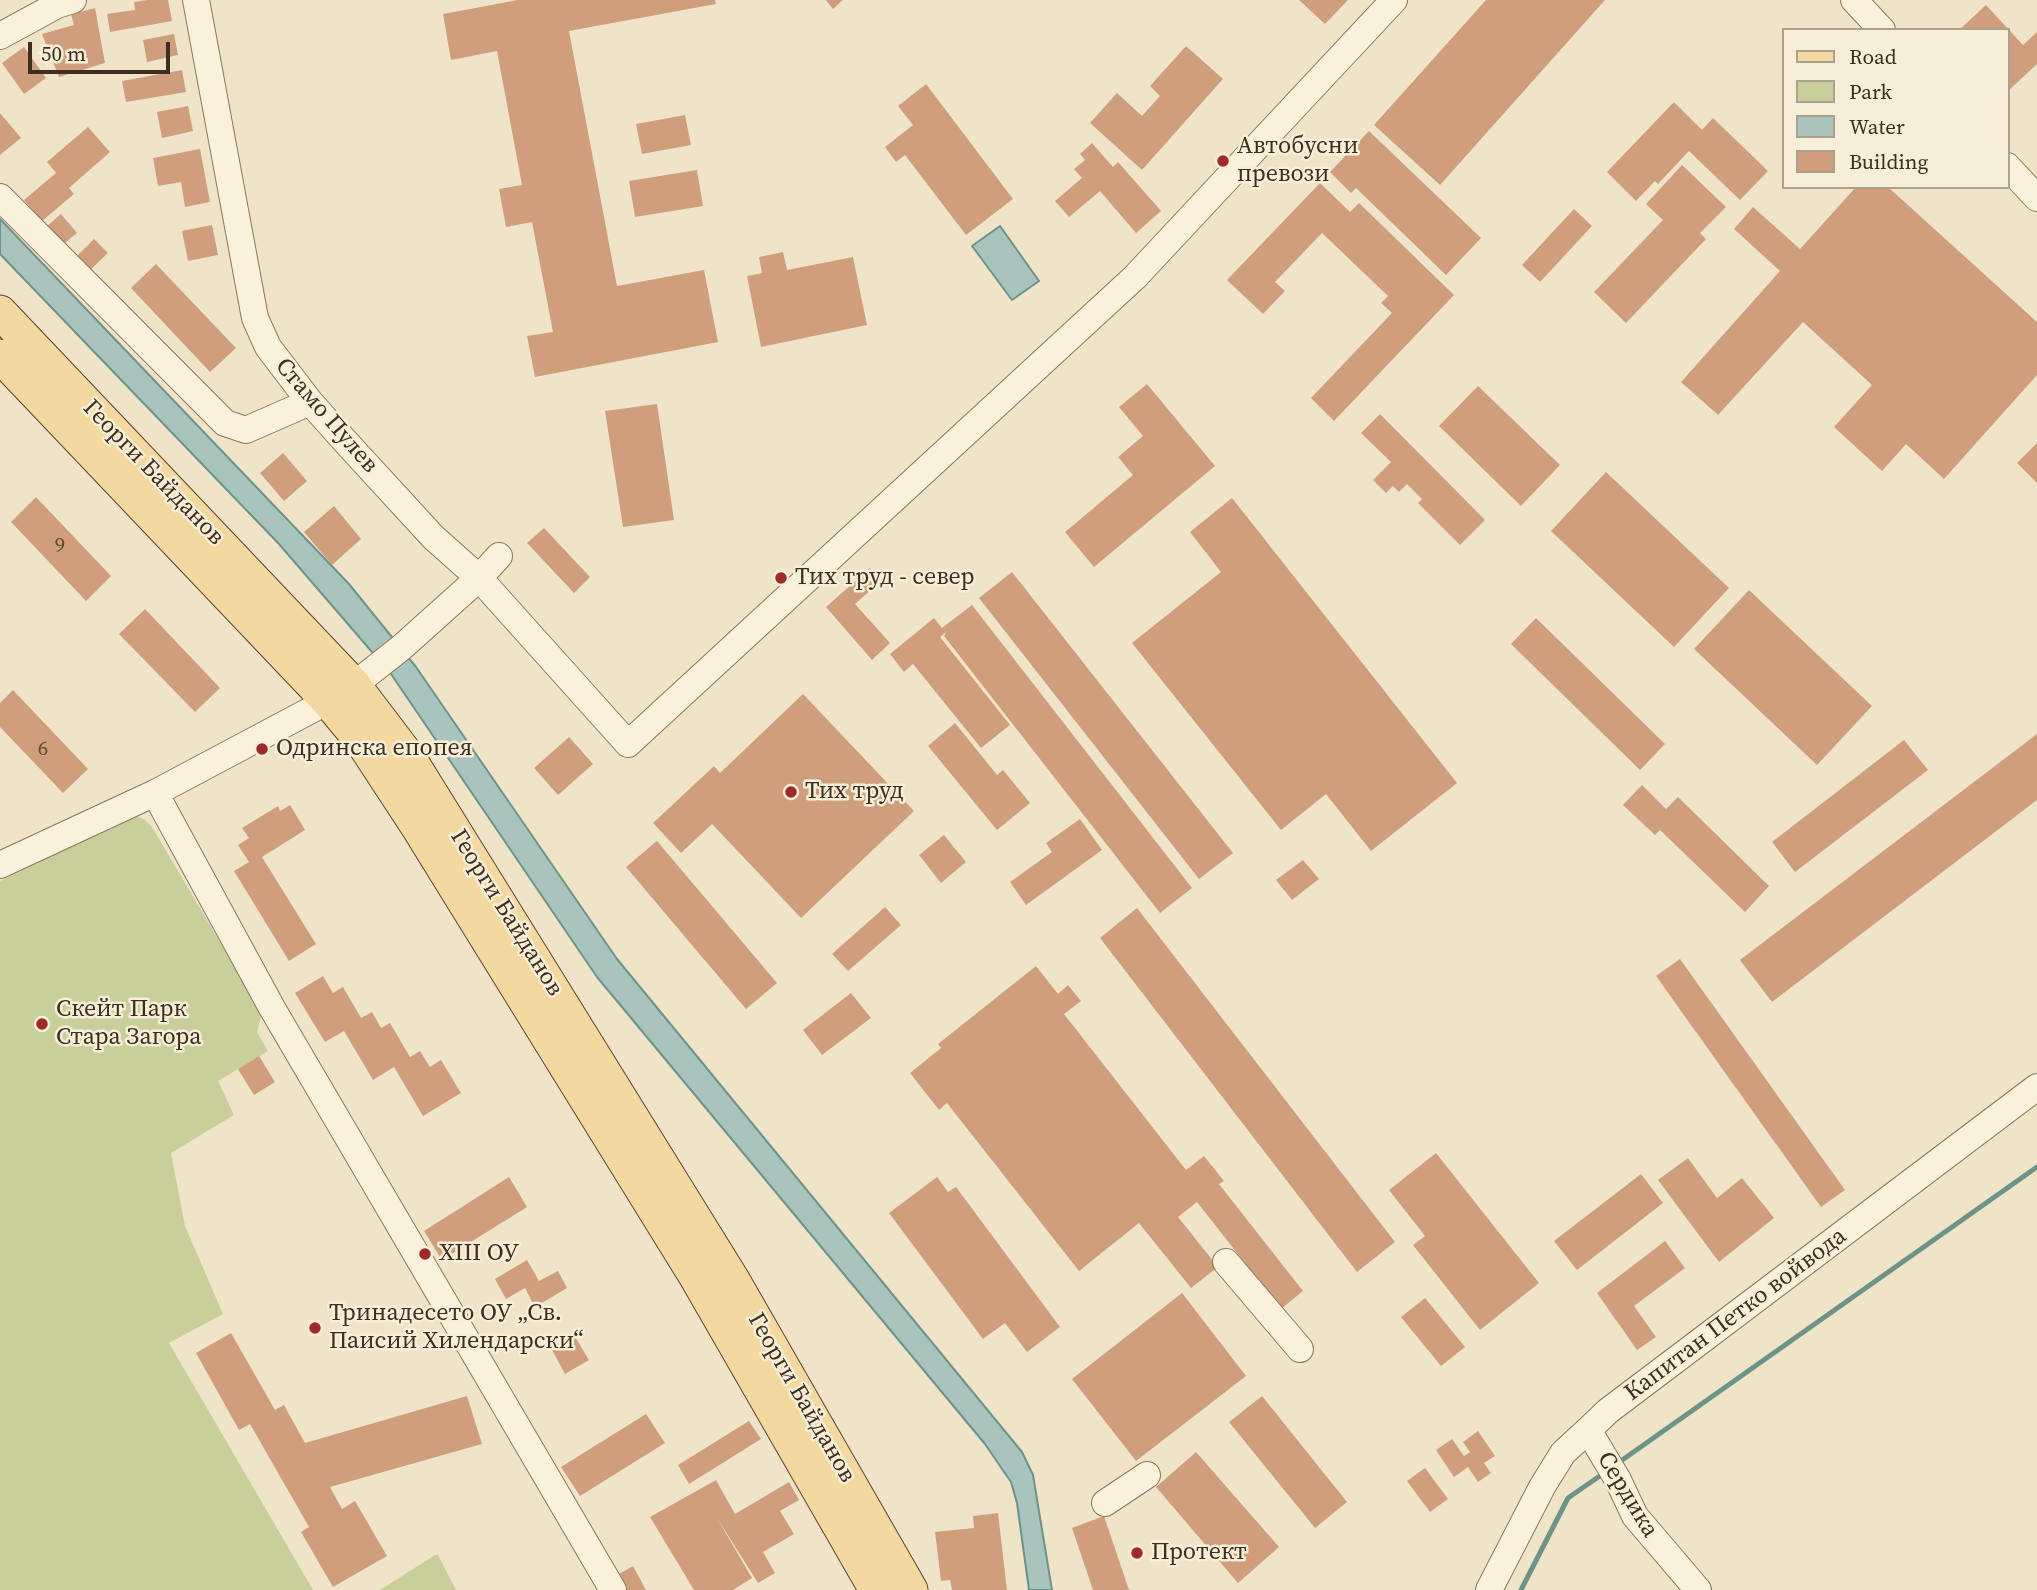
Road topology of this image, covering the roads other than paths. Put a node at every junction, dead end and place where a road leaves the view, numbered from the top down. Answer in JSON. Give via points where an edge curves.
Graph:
{"nodes":[{"id":1,"x":196,"y":0,"type":"edge"},
{"id":2,"x":1394,"y":0,"type":"edge"},
{"id":3,"x":1854,"y":0,"type":"edge"},
{"id":4,"x":61,"y":2,"type":"edge"},
{"id":5,"x":21,"y":11,"type":"edge"},
{"id":6,"x":1880,"y":28,"type":"edge"},
{"id":7,"x":0,"y":36,"type":"edge"},
{"id":8,"x":2009,"y":168,"type":"edge"},
{"id":9,"x":0,"y":197,"type":"edge"},
{"id":10,"x":2037,"y":198,"type":"edge"},
{"id":11,"x":0,"y":312,"type":"edge"},
{"id":12,"x":0,"y":356,"type":"edge"},
{"id":13,"x":310,"y":402,"type":"junction"},
{"id":14,"x":499,"y":556,"type":"dead end"},
{"id":15,"x":479,"y":578,"type":"junction"},
{"id":16,"x":341,"y":693,"type":"junction"},
{"id":17,"x":155,"y":793,"type":"junction"},
{"id":18,"x":0,"y":865,"type":"edge"},
{"id":19,"x":2037,"y":1087,"type":"edge"},
{"id":20,"x":1226,"y":1262,"type":"dead end"},
{"id":21,"x":1300,"y":1349,"type":"dead end"},
{"id":22,"x":1588,"y":1430,"type":"junction"},
{"id":23,"x":1147,"y":1475,"type":"dead end"},
{"id":24,"x":1105,"y":1503,"type":"dead end"},
{"id":25,"x":613,"y":1590,"type":"edge"},
{"id":26,"x":876,"y":1590,"type":"edge"},
{"id":27,"x":911,"y":1590,"type":"edge"},
{"id":28,"x":1489,"y":1590,"type":"edge"},
{"id":29,"x":1698,"y":1590,"type":"edge"}],
"edges":[{"from":1,"to":13,"type":"street","name":"Стамо Пулев","via":[[255,318],[268,347]]},
{"from":2,"to":15,"type":"street","name":"Стамо Пулев","via":[[1135,276],[628,744]]},
{"from":3,"to":6,"type":"street"},
{"from":4,"to":5,"type":"street"},
{"from":5,"to":7,"type":"street"},
{"from":8,"to":10,"type":"street"},
{"from":9,"to":13,"type":"street","via":[[225,423],[246,430]]},
{"from":11,"to":16,"type":"main road","name":"Георги Байданов"},
{"from":12,"to":16,"type":"main road","name":"Георги Байданов"},
{"from":13,"to":15,"type":"street","name":"Стамо Пулев","via":[[433,537]]},
{"from":14,"to":15,"type":"street"},
{"from":15,"to":16,"type":"street","via":[[402,647]]},
{"from":16,"to":17,"type":"street"},
{"from":16,"to":26,"type":"main road","name":"Георги Байданов","via":[[351,726],[395,789],[696,1277]]},
{"from":16,"to":27,"type":"main road","name":"Георги Байданов","via":[[408,756],[786,1370]]},
{"from":17,"to":18,"type":"street"},
{"from":17,"to":25,"type":"street","via":[[272,1008]]},
{"from":19,"to":22,"type":"street","name":"Капитан Петко войвода"},
{"from":20,"to":21,"type":"street"},
{"from":22,"to":28,"type":"street","name":"Капитан Петко войвода","via":[[1563,1453]]},
{"from":22,"to":29,"type":"street","name":"Сердика","via":[[1634,1516]]},
{"from":23,"to":24,"type":"street"}]}
